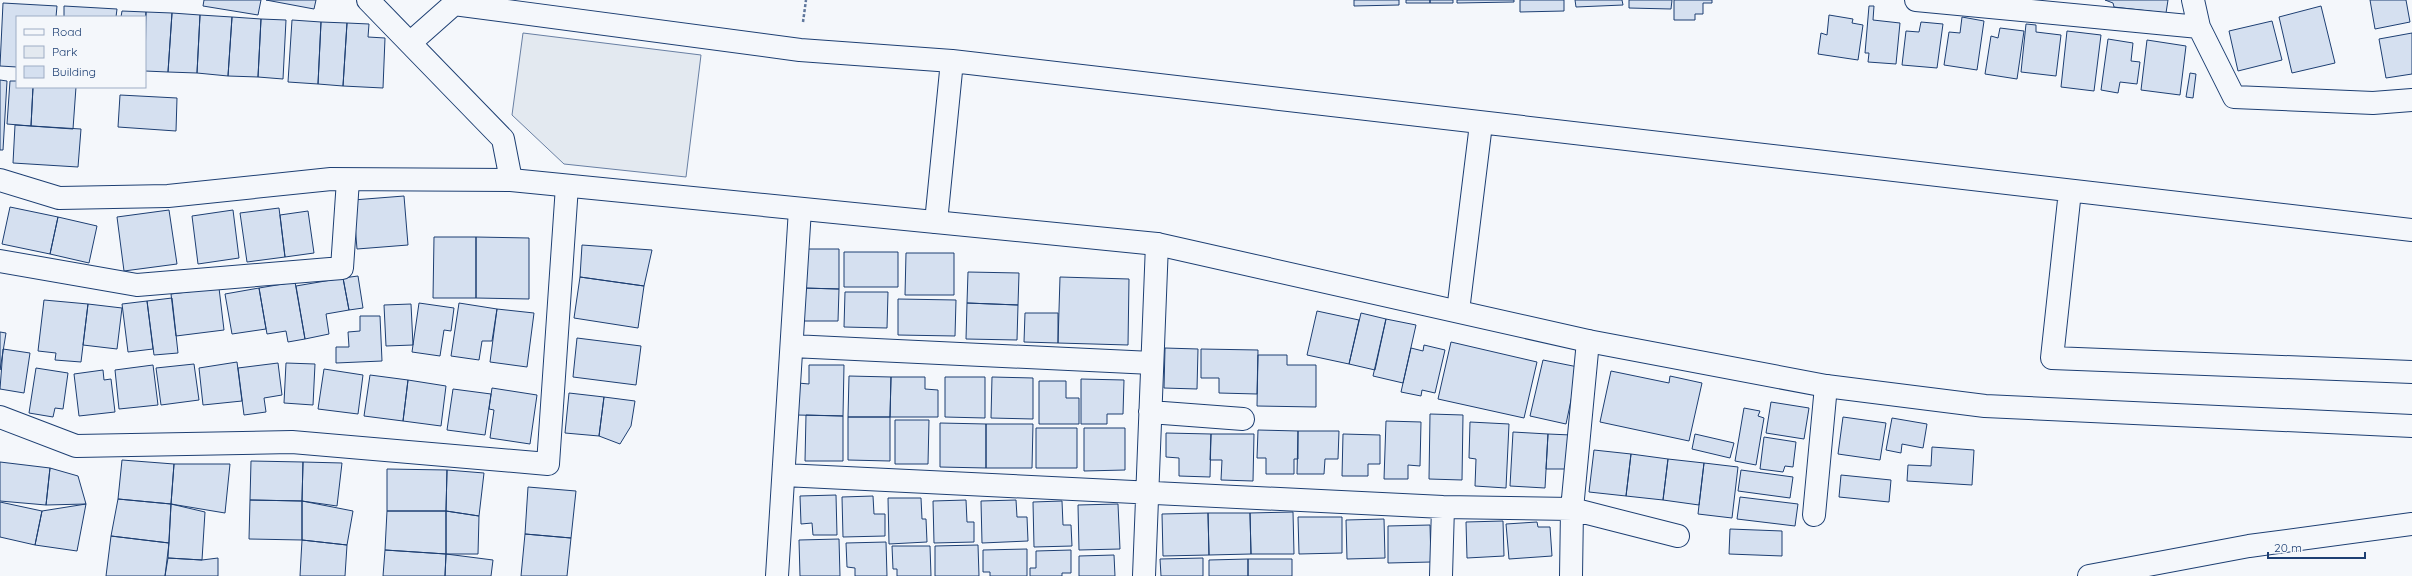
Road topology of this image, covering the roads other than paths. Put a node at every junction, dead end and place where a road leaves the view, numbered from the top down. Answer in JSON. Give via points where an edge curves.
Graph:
{"nodes":[{"id":1,"x":368,"y":0,"type":"edge"},
{"id":2,"x":1916,"y":0,"type":"edge"},
{"id":3,"x":2194,"y":0,"type":"edge"},
{"id":4,"x":2199,"y":27,"type":"junction"},
{"id":5,"x":410,"y":43,"type":"junction"},
{"id":6,"x":952,"y":61,"type":"junction"},
{"id":7,"x":2412,"y":100,"type":"edge"},
{"id":8,"x":1481,"y":124,"type":"junction"},
{"id":9,"x":0,"y":180,"type":"edge"},
{"id":10,"x":348,"y":180,"type":"junction"},
{"id":11,"x":510,"y":180,"type":"junction"},
{"id":12,"x":567,"y":186,"type":"junction"},
{"id":13,"x":2070,"y":191,"type":"junction"},
{"id":14,"x":800,"y":209,"type":"junction"},
{"id":15,"x":936,"y":222,"type":"junction"},
{"id":16,"x":2412,"y":230,"type":"edge"},
{"id":17,"x":1157,"y":244,"type":"junction"},
{"id":18,"x":0,"y":261,"type":"edge"},
{"id":19,"x":1458,"y":311,"type":"junction"},
{"id":20,"x":1588,"y":341,"type":"junction"},
{"id":21,"x":792,"y":346,"type":"junction"},
{"id":22,"x":1152,"y":363,"type":"junction"},
{"id":23,"x":2412,"y":372,"type":"edge"},
{"id":24,"x":1826,"y":386,"type":"junction"},
{"id":25,"x":1150,"y":412,"type":"junction"},
{"id":26,"x":0,"y":417,"type":"edge"},
{"id":27,"x":1243,"y":418,"type":"dead end"},
{"id":28,"x":2412,"y":426,"type":"edge"},
{"id":29,"x":784,"y":475,"type":"junction"},
{"id":30,"x":1147,"y":492,"type":"junction"},
{"id":31,"x":1443,"y":507,"type":"junction"},
{"id":32,"x":1572,"y":509,"type":"junction"},
{"id":33,"x":1814,"y":516,"type":"dead end"},
{"id":34,"x":2412,"y":524,"type":"edge"},
{"id":35,"x":1678,"y":536,"type":"dead end"},
{"id":36,"x":777,"y":576,"type":"edge"},
{"id":37,"x":1144,"y":576,"type":"edge"},
{"id":38,"x":1441,"y":576,"type":"edge"},
{"id":39,"x":1571,"y":576,"type":"edge"},
{"id":40,"x":2089,"y":576,"type":"edge"}],
"edges":[{"from":1,"to":5,"type":"street"},
{"from":2,"to":4,"type":"street"},
{"from":3,"to":4,"type":"street"},
{"from":4,"to":7,"type":"street","via":[[2234,97],[2373,103]]},
{"from":5,"to":6,"type":"street","via":[[454,4],[800,50]]},
{"from":5,"to":11,"type":"street","via":[[503,139]]},
{"from":6,"to":8,"type":"street"},
{"from":6,"to":15,"type":"street"},
{"from":8,"to":13,"type":"street"},
{"from":8,"to":19,"type":"street"},
{"from":9,"to":10,"type":"street","via":[[59,198],[168,196],[331,179]]},
{"from":10,"to":11,"type":"street"},
{"from":10,"to":18,"type":"street","via":[[342,268],[137,285]]},
{"from":11,"to":12,"type":"street"},
{"from":12,"to":14,"type":"street"},
{"from":12,"to":26,"type":"street","via":[[548,464],[292,442],[76,446]]},
{"from":13,"to":16,"type":"street"},
{"from":13,"to":23,"type":"street","via":[[2052,358]]},
{"from":14,"to":15,"type":"street"},
{"from":14,"to":21,"type":"street"},
{"from":15,"to":17,"type":"street"},
{"from":17,"to":19,"type":"street"},
{"from":17,"to":22,"type":"street"},
{"from":19,"to":20,"type":"street"},
{"from":20,"to":24,"type":"street"},
{"from":20,"to":32,"type":"street"},
{"from":21,"to":22,"type":"street"},
{"from":21,"to":29,"type":"street"},
{"from":22,"to":25,"type":"street"},
{"from":24,"to":28,"type":"street","via":[[1985,406]]},
{"from":24,"to":33,"type":"street"},
{"from":25,"to":27,"type":"street"},
{"from":25,"to":30,"type":"street"},
{"from":29,"to":30,"type":"street"},
{"from":29,"to":36,"type":"street"},
{"from":30,"to":31,"type":"street"},
{"from":30,"to":37,"type":"street"},
{"from":31,"to":32,"type":"street"},
{"from":31,"to":38,"type":"street"},
{"from":32,"to":35,"type":"street"},
{"from":32,"to":39,"type":"street"},
{"from":34,"to":40,"type":"street","via":[[2249,546]]}]}
